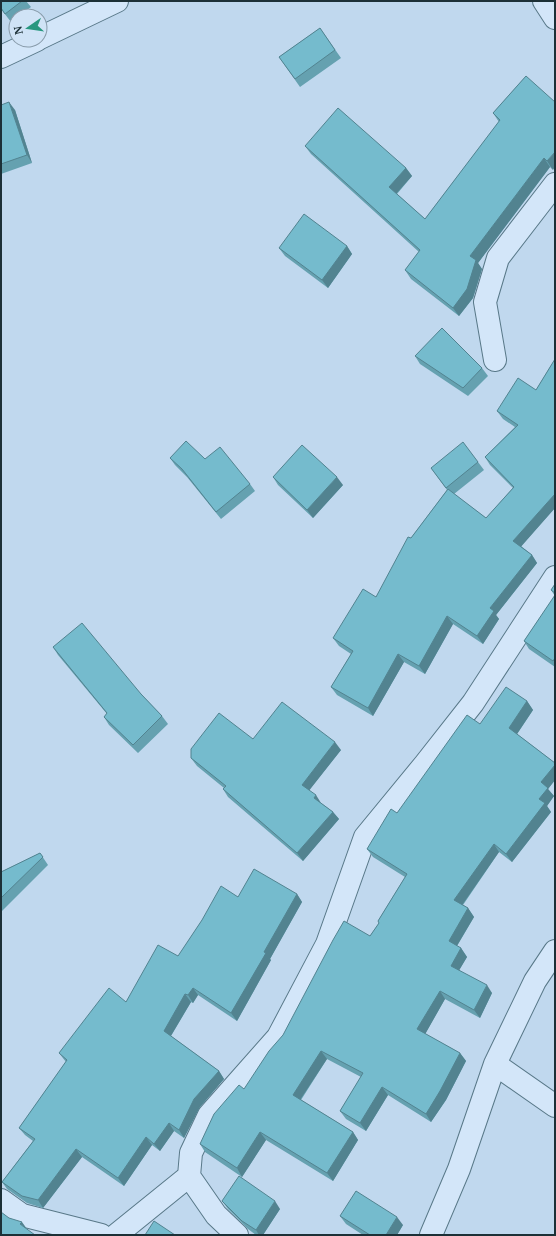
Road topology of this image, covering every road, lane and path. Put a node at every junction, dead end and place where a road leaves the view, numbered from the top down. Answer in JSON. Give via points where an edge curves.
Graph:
{"nodes":[{"id":1,"x":117,"y":1,"type":"edge"},
{"id":2,"x":544,"y":1,"type":"edge"},
{"id":3,"x":555,"y":18,"type":"edge"},
{"id":4,"x":48,"y":34,"type":"edge"},
{"id":5,"x":20,"y":48,"type":"edge"},
{"id":6,"x":1,"y":57,"type":"edge"},
{"id":7,"x":555,"y":184,"type":"edge"},
{"id":8,"x":495,"y":360,"type":"dead end"},
{"id":9,"x":555,"y":578,"type":"edge"},
{"id":10,"x":555,"y":951,"type":"edge"},
{"id":11,"x":495,"y":1064,"type":"junction"},
{"id":12,"x":555,"y":1106,"type":"edge"},
{"id":13,"x":189,"y":1176,"type":"junction"},
{"id":14,"x":1,"y":1200,"type":"edge"},
{"id":15,"x":101,"y":1235,"type":"edge"},
{"id":16,"x":116,"y":1235,"type":"edge"},
{"id":17,"x":237,"y":1235,"type":"edge"},
{"id":18,"x":431,"y":1235,"type":"edge"}],
"edges":[{"from":1,"to":4,"type":"street"},
{"from":2,"to":3,"type":"street"},
{"from":5,"to":6,"type":"street"},
{"from":7,"to":8,"type":"street","via":[[498,258],[485,302]]},
{"from":9,"to":13,"type":"street","via":[[473,703],[365,837],[327,944],[278,1037],[209,1115],[191,1153]]},
{"from":10,"to":11,"type":"street","via":[[535,981]]},
{"from":11,"to":12,"type":"street"},
{"from":11,"to":18,"type":"street","via":[[459,1168]]},
{"from":13,"to":16,"type":"street"},
{"from":13,"to":17,"type":"street","via":[[216,1215]]},
{"from":14,"to":15,"type":"street","via":[[22,1215]]}]}
